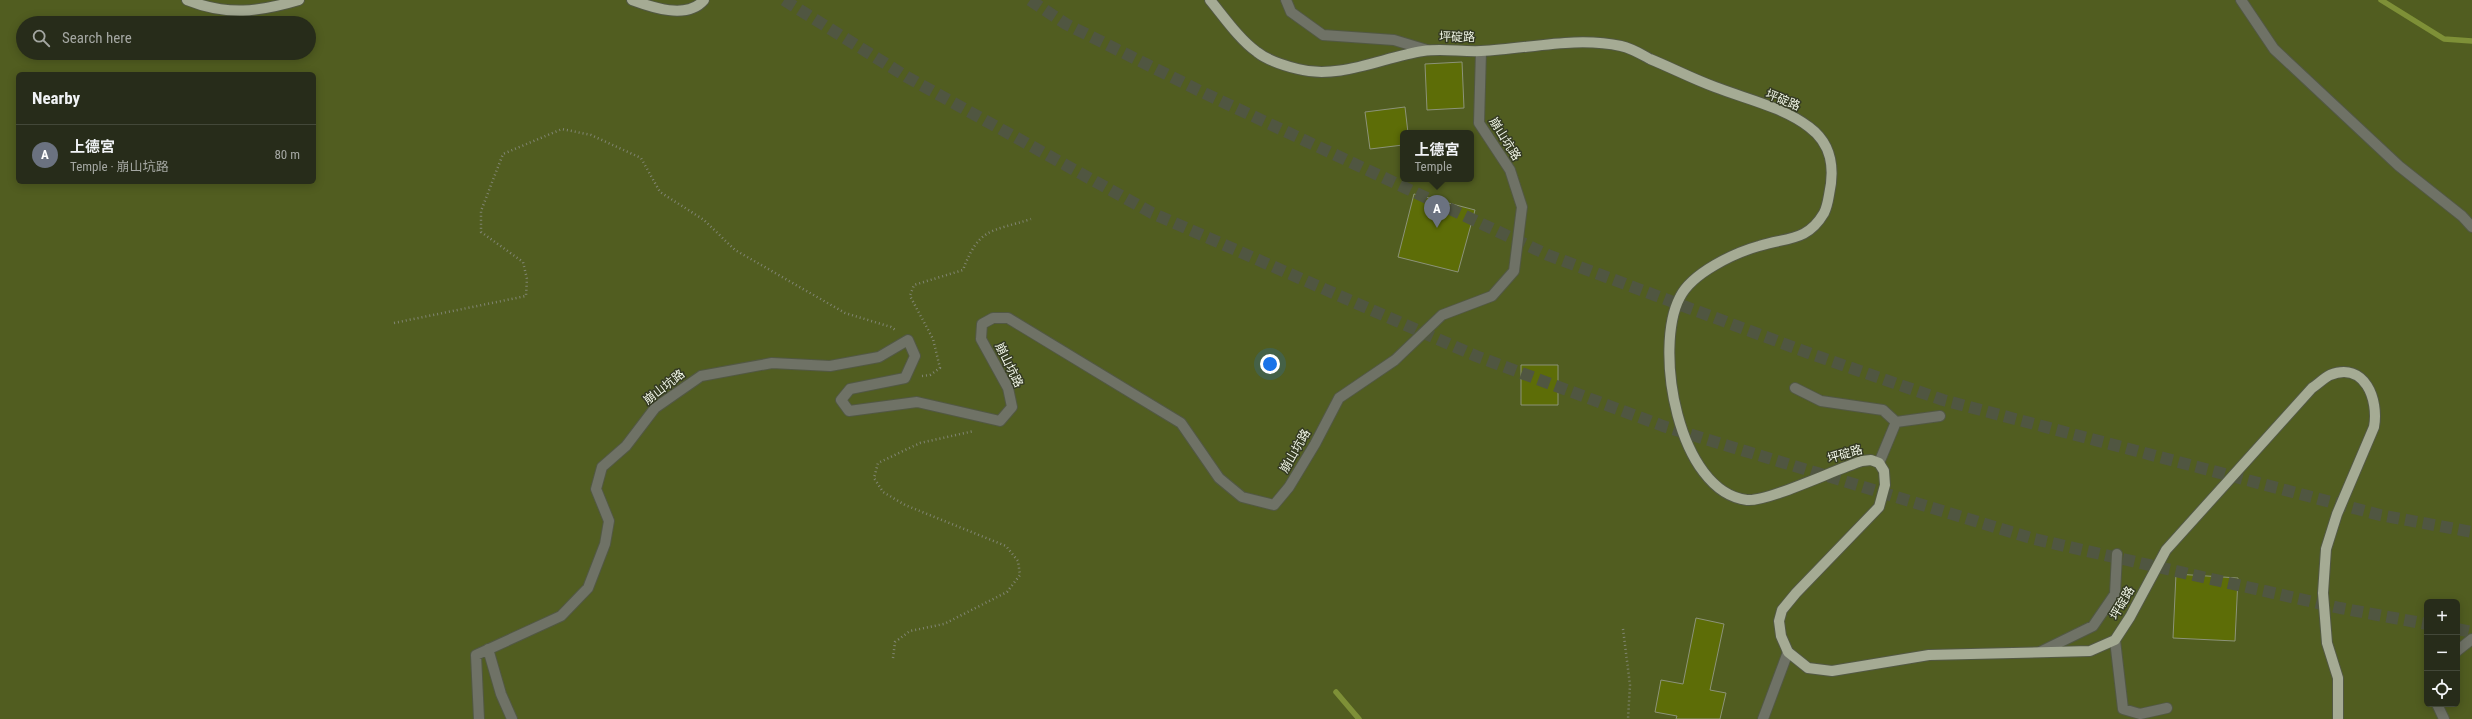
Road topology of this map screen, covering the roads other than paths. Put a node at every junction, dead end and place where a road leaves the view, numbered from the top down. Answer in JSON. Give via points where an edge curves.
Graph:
{"nodes":[{"id":1,"x":187,"y":0,"type":"edge"},
{"id":2,"x":299,"y":0,"type":"edge"},
{"id":3,"x":632,"y":0,"type":"edge"},
{"id":4,"x":704,"y":0,"type":"edge"},
{"id":5,"x":1210,"y":0,"type":"edge"},
{"id":6,"x":1286,"y":0,"type":"edge"},
{"id":7,"x":2241,"y":0,"type":"edge"},
{"id":8,"x":1427,"y":50,"type":"junction"},
{"id":9,"x":1481,"y":51,"type":"junction"},
{"id":10,"x":2472,"y":227,"type":"edge"},
{"id":11,"x":1795,"y":388,"type":"dead end"},
{"id":12,"x":1940,"y":416,"type":"dead end"},
{"id":13,"x":1896,"y":422,"type":"junction"},
{"id":14,"x":1879,"y":463,"type":"junction"},
{"id":15,"x":2117,"y":554,"type":"dead end"},
{"id":16,"x":2472,"y":639,"type":"edge"},
{"id":17,"x":2115,"y":640,"type":"junction"},
{"id":18,"x":488,"y":649,"type":"junction"},
{"id":19,"x":2460,"y":649,"type":"edge"},
{"id":20,"x":1788,"y":652,"type":"junction"},
{"id":21,"x":2040,"y":652,"type":"junction"},
{"id":22,"x":2438,"y":707,"type":"edge"},
{"id":23,"x":2167,"y":708,"type":"dead end"},
{"id":24,"x":479,"y":719,"type":"edge"},
{"id":25,"x":512,"y":719,"type":"edge"},
{"id":26,"x":1763,"y":719,"type":"edge"},
{"id":27,"x":2338,"y":719,"type":"edge"},
{"id":28,"x":2444,"y":719,"type":"edge"}],
"edges":[{"from":1,"to":2,"type":"main road","via":[[235,12],[271,8]]},
{"from":3,"to":4,"type":"main road","via":[[658,10],[683,10]]},
{"from":5,"to":8,"type":"main road","name":"坪碇路","via":[[1258,54],[1299,69],[1328,73]]},
{"from":6,"to":8,"type":"street","via":[[1291,12],[1323,35],[1394,40]]},
{"from":7,"to":10,"type":"street","via":[[2274,49],[2399,166],[2462,216]]},
{"from":8,"to":9,"type":"main road","name":"坪碇路"},
{"from":9,"to":14,"type":"main road","name":"坪碇路","via":[[1586,41],[1624,47],[1706,84],[1796,117],[1821,136],[1831,157],[1834,174],[1826,209],[1817,224],[1802,237],[1757,246],[1704,271],[1690,283],[1680,295],[1674,310],[1668,348],[1672,383],[1685,440],[1691,454],[1717,488],[1728,494],[1749,500],[1776,494],[1855,463],[1871,460]]},
{"from":9,"to":18,"type":"street","name":"崩山坑路","via":[[1479,123],[1510,170],[1522,207],[1514,271],[1492,296],[1442,315],[1395,360],[1339,398],[1289,487],[1274,505],[1242,497],[1219,478],[1181,423],[1008,318],[993,318],[982,324],[981,339],[1010,394],[1012,407],[1000,421],[916,402],[849,411],[841,400],[850,389],[905,378],[915,356],[908,340],[878,357],[837,365],[772,363],[701,376],[655,408],[626,446],[602,467],[596,489],[609,521],[605,544],[588,588],[561,616]]},
{"from":11,"to":13,"type":"street","via":[[1821,401],[1883,410]]},
{"from":12,"to":13,"type":"street"},
{"from":13,"to":14,"type":"street"},
{"from":14,"to":20,"type":"main road","name":"坪碇路","via":[[1884,471],[1885,485],[1879,507],[1782,610],[1779,621],[1781,636]]},
{"from":15,"to":21,"type":"street","via":[[2115,594],[2093,626]]},
{"from":16,"to":19,"type":"street"},
{"from":17,"to":21,"type":"main road","name":"坪碇路","via":[[2090,651]]},
{"from":17,"to":23,"type":"street","via":[[2123,709],[2140,714]]},
{"from":17,"to":27,"type":"main road","name":"坪碇路","via":[[2166,550],[2312,388],[2339,373],[2357,376],[2365,381],[2372,391],[2376,417],[2337,514],[2326,549],[2323,593],[2327,643],[2338,678]]},
{"from":18,"to":24,"type":"street","name":"崩山坑路","via":[[476,655]]},
{"from":18,"to":25,"type":"street","via":[[501,694]]},
{"from":20,"to":21,"type":"main road","name":"坪碇路","via":[[1808,668],[1832,671],[1929,655]]},
{"from":20,"to":26,"type":"street"},
{"from":22,"to":28,"type":"street"}]}
